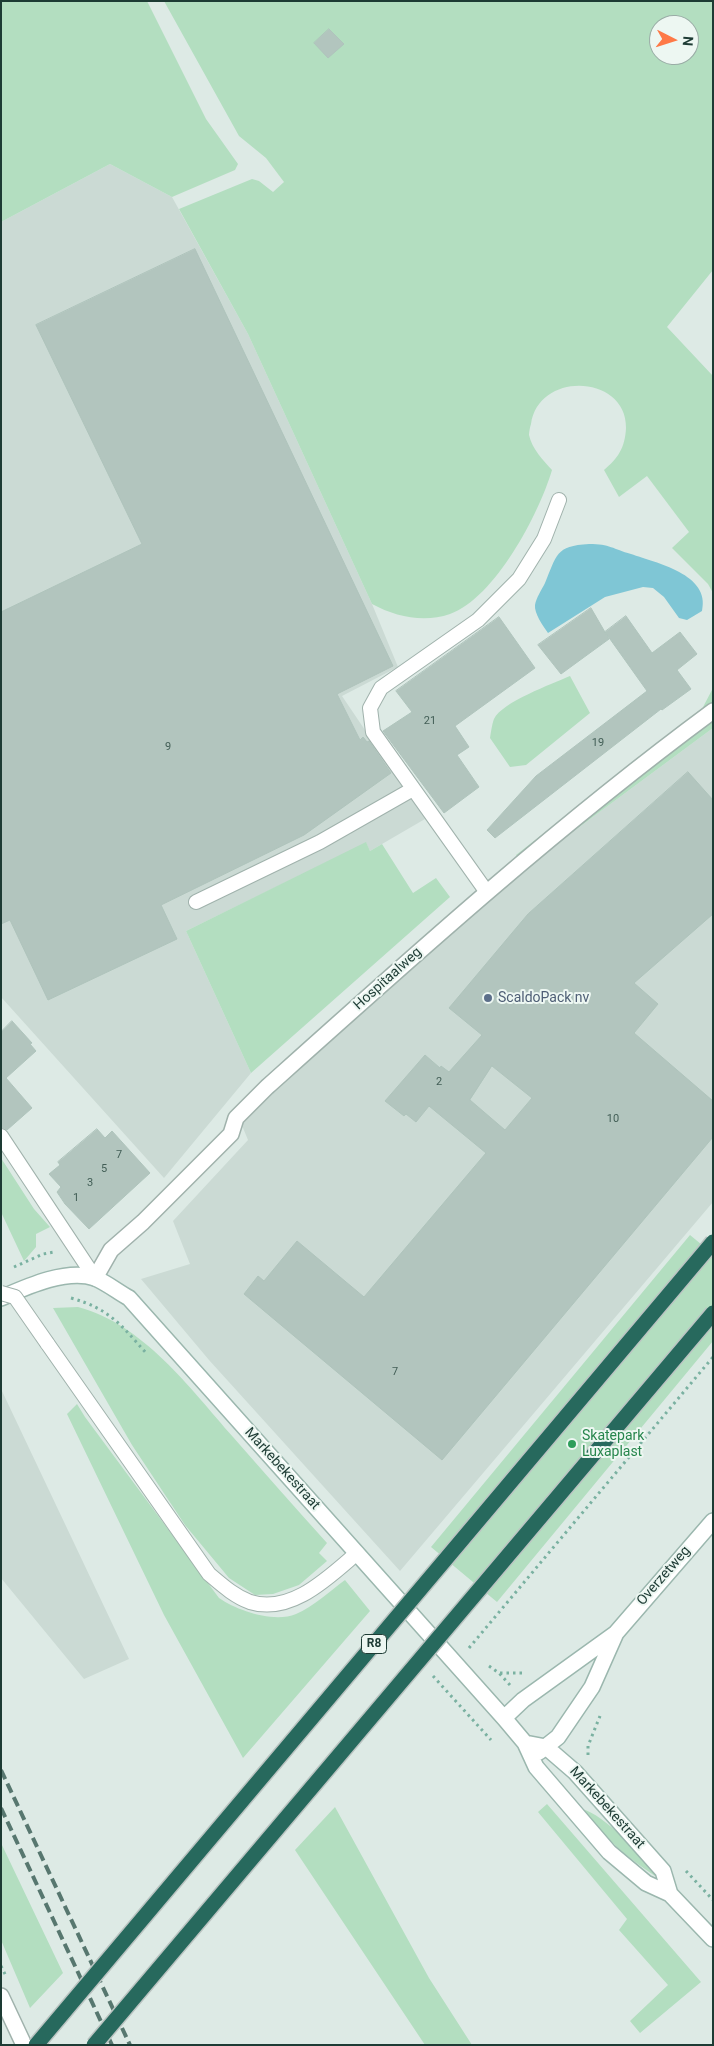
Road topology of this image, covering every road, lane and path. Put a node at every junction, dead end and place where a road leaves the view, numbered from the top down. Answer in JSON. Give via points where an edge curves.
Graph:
{"nodes":[{"id":1,"x":559,"y":500,"type":"dead end"},
{"id":2,"x":713,"y":711,"type":"edge"},
{"id":3,"x":413,"y":789,"type":"junction"},
{"id":4,"x":486,"y":892,"type":"junction"},
{"id":5,"x":196,"y":902,"type":"dead end"},
{"id":6,"x":1,"y":1136,"type":"edge"},
{"id":7,"x":713,"y":1242,"type":"edge"},
{"id":8,"x":74,"y":1247,"type":"junction"},
{"id":9,"x":21,"y":1264,"type":"dead end"},
{"id":10,"x":95,"y":1278,"type":"junction"},
{"id":11,"x":1,"y":1292,"type":"edge"},
{"id":12,"x":1,"y":1298,"type":"edge"},
{"id":13,"x":713,"y":1313,"type":"edge"},
{"id":14,"x":713,"y":1357,"type":"edge"},
{"id":15,"x":713,"y":1520,"type":"edge"},
{"id":16,"x":356,"y":1553,"type":"junction"},
{"id":17,"x":616,"y":1632,"type":"junction"},
{"id":18,"x":456,"y":1664,"type":"junction"},
{"id":19,"x":531,"y":1668,"type":"dead end"},
{"id":20,"x":499,"y":1673,"type":"dead end"},
{"id":21,"x":504,"y":1718,"type":"junction"},
{"id":22,"x":525,"y":1742,"type":"junction"},
{"id":23,"x":546,"y":1747,"type":"junction"},
{"id":24,"x":532,"y":1758,"type":"junction"},
{"id":25,"x":670,"y":1894,"type":"junction"},
{"id":26,"x":713,"y":1939,"type":"edge"},
{"id":27,"x":1,"y":1996,"type":"edge"},
{"id":28,"x":24,"y":2045,"type":"edge"},
{"id":29,"x":36,"y":2045,"type":"edge"},
{"id":30,"x":94,"y":2045,"type":"edge"}],
"edges":[{"from":1,"to":3,"type":"lane","via":[[544,539],[519,579],[478,620],[381,688],[370,708],[374,732]]},
{"from":2,"to":4,"type":"street","name":"Hospitaalweg"},
{"from":3,"to":4,"type":"lane"},
{"from":3,"to":5,"type":"lane","via":[[320,842]]},
{"from":4,"to":10,"type":"street","name":"Hospitaalweg","via":[[274,1080],[236,1118],[231,1134],[144,1222],[111,1250]]},
{"from":6,"to":8,"type":"lane"},
{"from":7,"to":29,"type":"highway","number":"R8","bridge":true},
{"from":8,"to":9,"type":"path","via":[[43,1254]]},
{"from":8,"to":10,"type":"lane"},
{"from":10,"to":12,"type":"street","name":"Markebekestraat","via":[[75,1275],[35,1283]]},
{"from":10,"to":16,"type":"street","name":"Markebekestraat","via":[[129,1298]]},
{"from":11,"to":16,"type":"lane","bridge":true,"via":[[16,1296],[209,1574],[232,1593],[268,1606],[290,1600],[310,1590]]},
{"from":13,"to":30,"type":"highway","bridge":true},
{"from":14,"to":18,"type":"path"},
{"from":15,"to":17,"type":"street","name":"Overzetweg"},
{"from":16,"to":18,"type":"street","name":"Markebekestraat"},
{"from":17,"to":21,"type":"street","name":"Overzetweg","via":[[523,1700]]},
{"from":17,"to":23,"type":"street","name":"Overzetweg","via":[[592,1687],[558,1737]]},
{"from":18,"to":21,"type":"street","name":"Markebekestraat"},
{"from":19,"to":20,"type":"path","via":[[523,1674]]},
{"from":21,"to":22,"type":"street","name":"Markebekestraat"},
{"from":22,"to":23,"type":"street","name":"Markebekestraat"},
{"from":22,"to":24,"type":"street","name":"Markebekestraat"},
{"from":23,"to":24,"type":"street","name":"Overzetweg"},
{"from":23,"to":25,"type":"street","name":"Markebekestraat","via":[[575,1772],[663,1871]]},
{"from":24,"to":25,"type":"street","name":"Markebekestraat","via":[[554,1789],[609,1852],[646,1883]]},
{"from":25,"to":26,"type":"street","name":"Markebekestraat"},
{"from":27,"to":28,"type":"street"}]}
